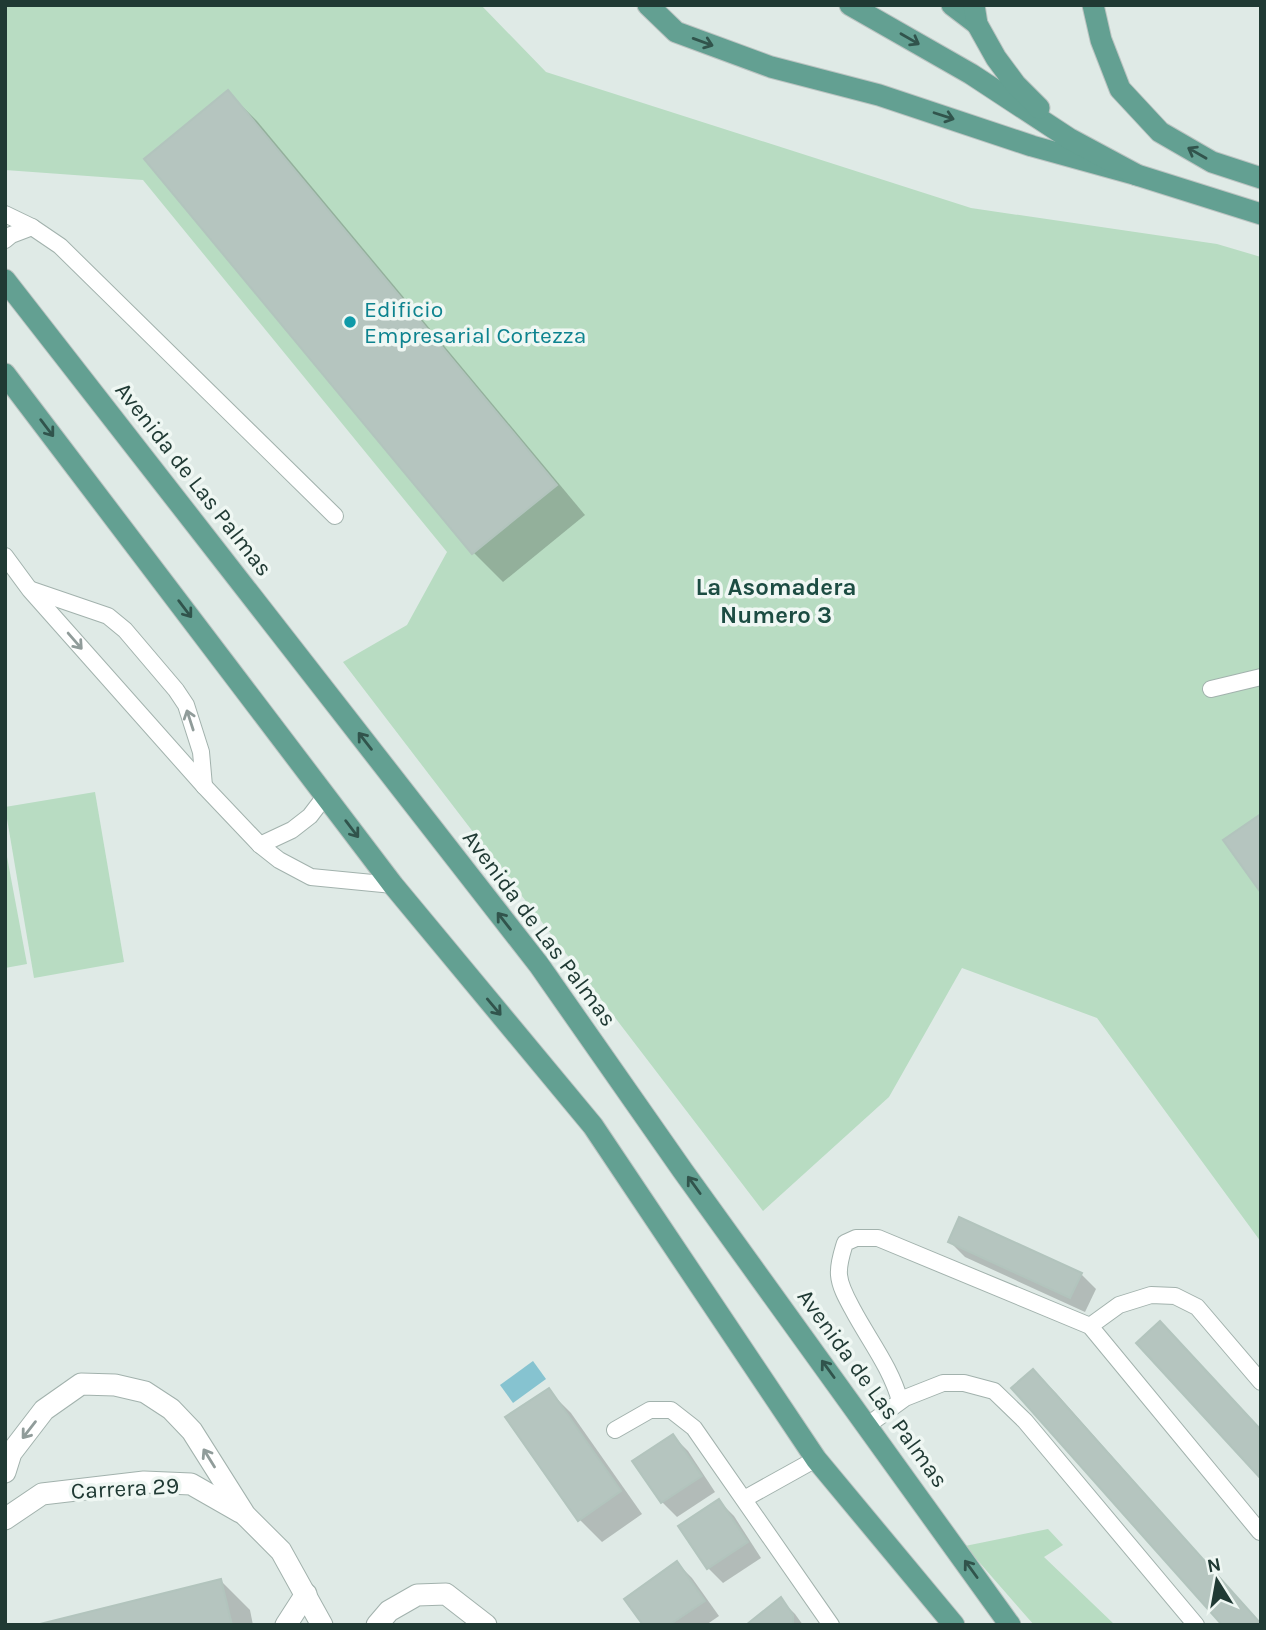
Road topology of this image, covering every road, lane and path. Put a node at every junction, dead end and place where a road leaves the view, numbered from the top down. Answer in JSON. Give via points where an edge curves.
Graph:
{"nodes":[{"id":1,"x":648,"y":5,"type":"edge"},
{"id":2,"x":850,"y":5,"type":"edge"},
{"id":3,"x":951,"y":5,"type":"edge"},
{"id":4,"x":1092,"y":6,"type":"edge"},
{"id":5,"x":975,"y":15,"type":"edge"},
{"id":6,"x":1070,"y":139,"type":"junction"},
{"id":7,"x":1136,"y":175,"type":"junction"},
{"id":8,"x":1261,"y":178,"type":"edge"},
{"id":9,"x":1261,"y":214,"type":"edge"},
{"id":10,"x":5,"y":215,"type":"edge"},
{"id":11,"x":32,"y":228,"type":"junction"},
{"id":12,"x":5,"y":240,"type":"edge"},
{"id":13,"x":5,"y":280,"type":"edge"},
{"id":14,"x":5,"y":374,"type":"edge"},
{"id":15,"x":335,"y":516,"type":"dead end"},
{"id":16,"x":5,"y":556,"type":"edge"},
{"id":17,"x":30,"y":590,"type":"junction"},
{"id":18,"x":1261,"y":677,"type":"edge"},
{"id":19,"x":1211,"y":689,"type":"dead end"},
{"id":20,"x":204,"y":786,"type":"junction"},
{"id":21,"x":326,"y":795,"type":"junction"},
{"id":22,"x":260,"y":845,"type":"junction"},
{"id":23,"x":393,"y":885,"type":"junction"},
{"id":24,"x":1090,"y":1326,"type":"junction"},
{"id":25,"x":1261,"y":1382,"type":"edge"},
{"id":26,"x":900,"y":1401,"type":"junction"},
{"id":27,"x":868,"y":1425,"type":"junction"},
{"id":28,"x":615,"y":1430,"type":"dead end"},
{"id":29,"x":816,"y":1459,"type":"junction"},
{"id":30,"x":5,"y":1472,"type":"edge"},
{"id":31,"x":744,"y":1499,"type":"junction"},
{"id":32,"x":245,"y":1515,"type":"junction"},
{"id":33,"x":5,"y":1519,"type":"edge"},
{"id":34,"x":1260,"y":1532,"type":"edge"},
{"id":35,"x":306,"y":1594,"type":"junction"},
{"id":36,"x":286,"y":1625,"type":"edge"},
{"id":37,"x":323,"y":1625,"type":"edge"},
{"id":38,"x":377,"y":1625,"type":"edge"},
{"id":39,"x":486,"y":1625,"type":"edge"},
{"id":40,"x":831,"y":1625,"type":"edge"},
{"id":41,"x":954,"y":1625,"type":"edge"},
{"id":42,"x":1010,"y":1625,"type":"edge"},
{"id":43,"x":1196,"y":1625,"type":"edge"}],
"edges":[{"from":1,"to":7,"type":"main road","one_way":true,"via":[[676,32],[771,67],[879,95]]},
{"from":2,"to":6,"type":"main road","one_way":true,"via":[[971,74]]},
{"from":3,"to":5,"type":"main road"},
{"from":8,"to":4,"type":"main road","one_way":true,"via":[[1212,162],[1160,132],[1121,89]]},
{"from":5,"to":6,"type":"main road","via":[[996,58],[1016,85]]},
{"from":6,"to":7,"type":"main road"},
{"from":7,"to":9,"type":"main road"},
{"from":10,"to":11,"type":"lane"},
{"from":11,"to":12,"type":"lane"},
{"from":11,"to":15,"type":"lane","via":[[60,246]]},
{"from":27,"to":13,"type":"main road","name":"Avenida de Las Palmas","one_way":true,"via":[[539,965]]},
{"from":14,"to":21,"type":"main road","one_way":true},
{"from":16,"to":17,"type":"lane"},
{"from":17,"to":20,"type":"lane","one_way":true},
{"from":20,"to":17,"type":"lane","one_way":true,"via":[[201,752],[186,705],[125,630],[108,616]]},
{"from":18,"to":19,"type":"lane"},
{"from":20,"to":22,"type":"lane"},
{"from":21,"to":22,"type":"lane","via":[[292,830]]},
{"from":21,"to":23,"type":"main road","one_way":true},
{"from":22,"to":23,"type":"lane","via":[[311,877]]},
{"from":23,"to":29,"type":"main road","one_way":true,"via":[[593,1126]]},
{"from":24,"to":25,"type":"lane","via":[[1119,1305],[1151,1295],[1175,1296],[1197,1307]]},
{"from":24,"to":26,"type":"lane","via":[[878,1238],[856,1237],[845,1243],[841,1283]]},
{"from":24,"to":34,"type":"lane"},
{"from":26,"to":27,"type":"lane"},
{"from":26,"to":43,"type":"lane","via":[[943,1383],[994,1391],[1025,1421]]},
{"from":42,"to":27,"type":"main road","name":"Avenida de Las Palmas","one_way":true},
{"from":28,"to":31,"type":"lane","via":[[650,1409],[671,1410],[694,1428]]},
{"from":29,"to":31,"type":"lane"},
{"from":29,"to":41,"type":"main road"},
{"from":32,"to":30,"type":"street","name":"Carrera 29","one_way":true,"via":[[192,1431],[171,1409],[145,1392],[115,1385],[81,1384],[44,1410],[11,1453]]},
{"from":31,"to":40,"type":"lane"},
{"from":32,"to":33,"type":"street","name":"Carrera 29","via":[[191,1484],[144,1482],[42,1494]]},
{"from":32,"to":35,"type":"street","name":"Carrera 29","via":[[281,1550]]},
{"from":35,"to":36,"type":"street"},
{"from":35,"to":37,"type":"street","name":"Carrera 29"},
{"from":38,"to":39,"type":"street","via":[[389,1611],[417,1595],[446,1594]]}]}
